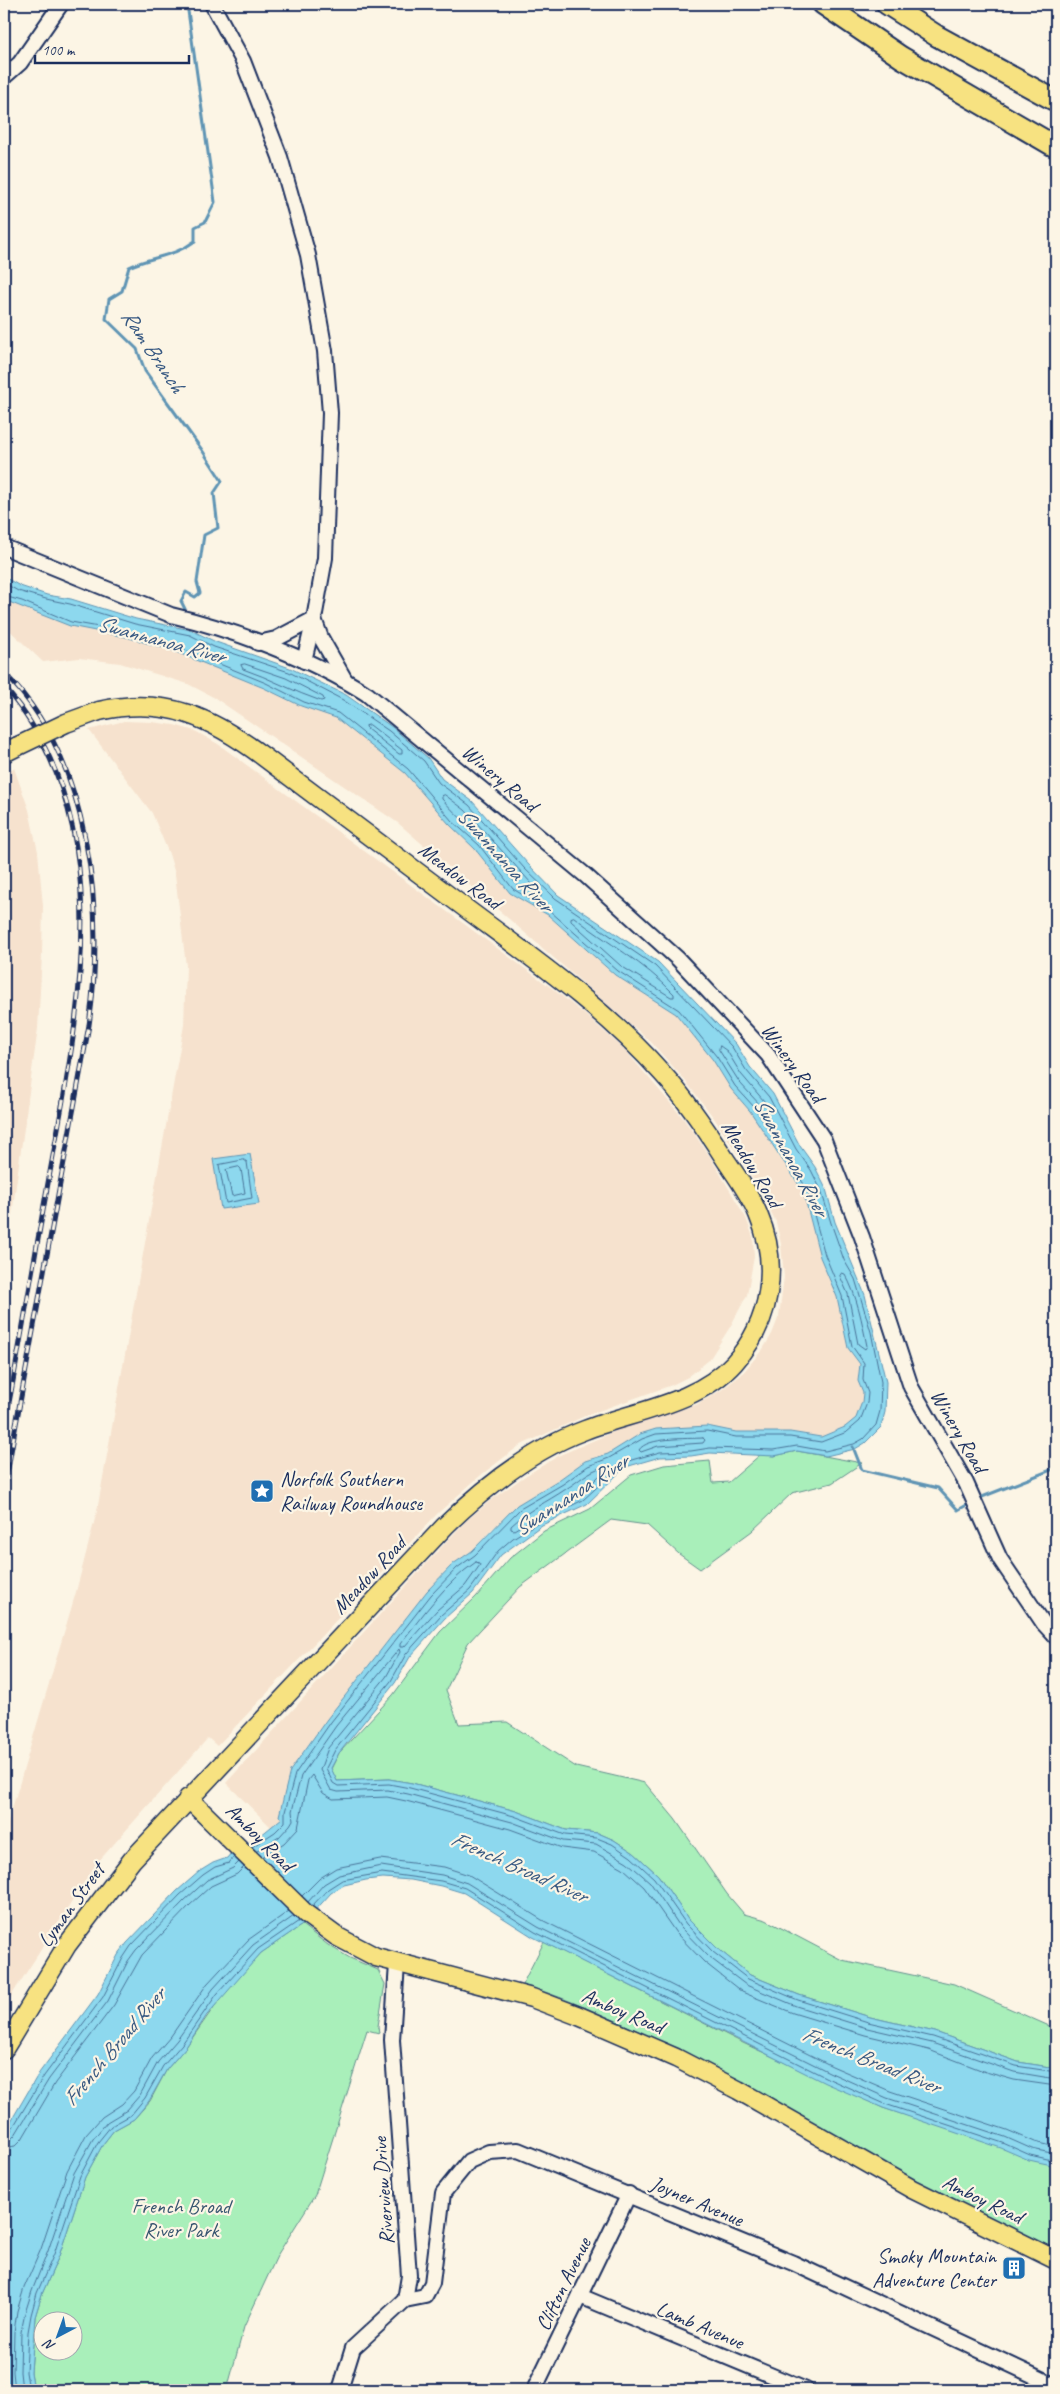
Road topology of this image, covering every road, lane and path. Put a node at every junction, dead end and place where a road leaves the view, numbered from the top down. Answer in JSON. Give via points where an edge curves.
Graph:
{"nodes":[{"id":1,"x":60,"y":4,"type":"edge"},
{"id":2,"x":212,"y":4,"type":"edge"},
{"id":3,"x":823,"y":4,"type":"edge"},
{"id":4,"x":887,"y":4,"type":"edge"},
{"id":5,"x":4,"y":77,"type":"edge"},
{"id":6,"x":1056,"y":102,"type":"edge"},
{"id":7,"x":1056,"y":147,"type":"edge"},
{"id":8,"x":4,"y":547,"type":"edge"},
{"id":9,"x":314,"y":619,"type":"junction"},
{"id":10,"x":258,"y":643,"type":"junction"},
{"id":11,"x":304,"y":661,"type":"junction"},
{"id":12,"x":345,"y":680,"type":"junction"},
{"id":13,"x":11,"y":750,"type":"edge"},
{"id":14,"x":1056,"y":1637,"type":"edge"},
{"id":15,"x":218,"y":1767,"type":"junction"},
{"id":16,"x":188,"y":1798,"type":"junction"},
{"id":17,"x":216,"y":1824,"type":"junction"},
{"id":18,"x":397,"y":1964,"type":"junction"},
{"id":19,"x":4,"y":2049,"type":"edge"},
{"id":20,"x":629,"y":2194,"type":"junction"},
{"id":21,"x":1056,"y":2260,"type":"edge"},
{"id":22,"x":580,"y":2296,"type":"junction"},
{"id":23,"x":404,"y":2300,"type":"junction"},
{"id":24,"x":1056,"y":2386,"type":"edge"},
{"id":25,"x":340,"y":2390,"type":"edge"},
{"id":26,"x":534,"y":2390,"type":"edge"},
{"id":27,"x":806,"y":2390,"type":"edge"}],
"edges":[{"from":1,"to":5,"type":"street","via":[[20,63]]},
{"from":2,"to":9,"type":"street","via":[[242,61],[280,157],[308,255],[325,352],[330,412],[324,558]]},
{"from":3,"to":7,"type":"highway","via":[[901,57]]},
{"from":4,"to":6,"type":"highway","via":[[937,36]]},
{"from":8,"to":10,"type":"street","name":"Winery Road","via":[[172,616],[194,620]]},
{"from":9,"to":10,"type":"street","via":[[276,639]]},
{"from":9,"to":11,"type":"street"},
{"from":9,"to":12,"type":"street"},
{"from":10,"to":11,"type":"street","name":"Winery Road"},
{"from":11,"to":12,"type":"street","name":"Winery Road"},
{"from":12,"to":14,"type":"street","name":"Winery Road","via":[[367,694],[585,875],[678,959],[768,1055],[824,1140],[862,1238],[911,1387],[966,1483],[1000,1559]]},
{"from":13,"to":15,"type":"main road","name":"Meadow Road","bridge":true,"via":[[66,722],[99,711],[139,706],[162,707],[221,727],[595,1007],[653,1062],[696,1116],[749,1196],[761,1221],[770,1253],[770,1288],[764,1312],[746,1350],[726,1372],[688,1395],[562,1440],[486,1488],[445,1526]]},
{"from":15,"to":16,"type":"main road","name":"Meadow Road"},
{"from":15,"to":17,"type":"main road","via":[[209,1792],[210,1809]]},
{"from":16,"to":17,"type":"main road","name":"Amboy Road"},
{"from":16,"to":19,"type":"main road","name":"Lyman Street","via":[[132,1860],[67,1945]]},
{"from":17,"to":18,"type":"main road","name":"Amboy Road","via":[[310,1918],[364,1952]]},
{"from":18,"to":21,"type":"main road","name":"Amboy Road","via":[[532,1998],[676,2058],[912,2189]]},
{"from":18,"to":23,"type":"street","name":"Riverview Drive","via":[[392,2040],[409,2276]]},
{"from":20,"to":22,"type":"street","name":"Clifton Avenue"},
{"from":20,"to":23,"type":"street","name":"Joyner Avenue","via":[[518,2150],[489,2152],[469,2161],[443,2193],[432,2283],[425,2296]]},
{"from":20,"to":24,"type":"street","name":"Joyner Avenue","via":[[793,2263]]},
{"from":22,"to":26,"type":"street","name":"Clifton Avenue"},
{"from":22,"to":27,"type":"street","name":"Lamb Avenue"},
{"from":23,"to":25,"type":"street","via":[[353,2348]]}]}
